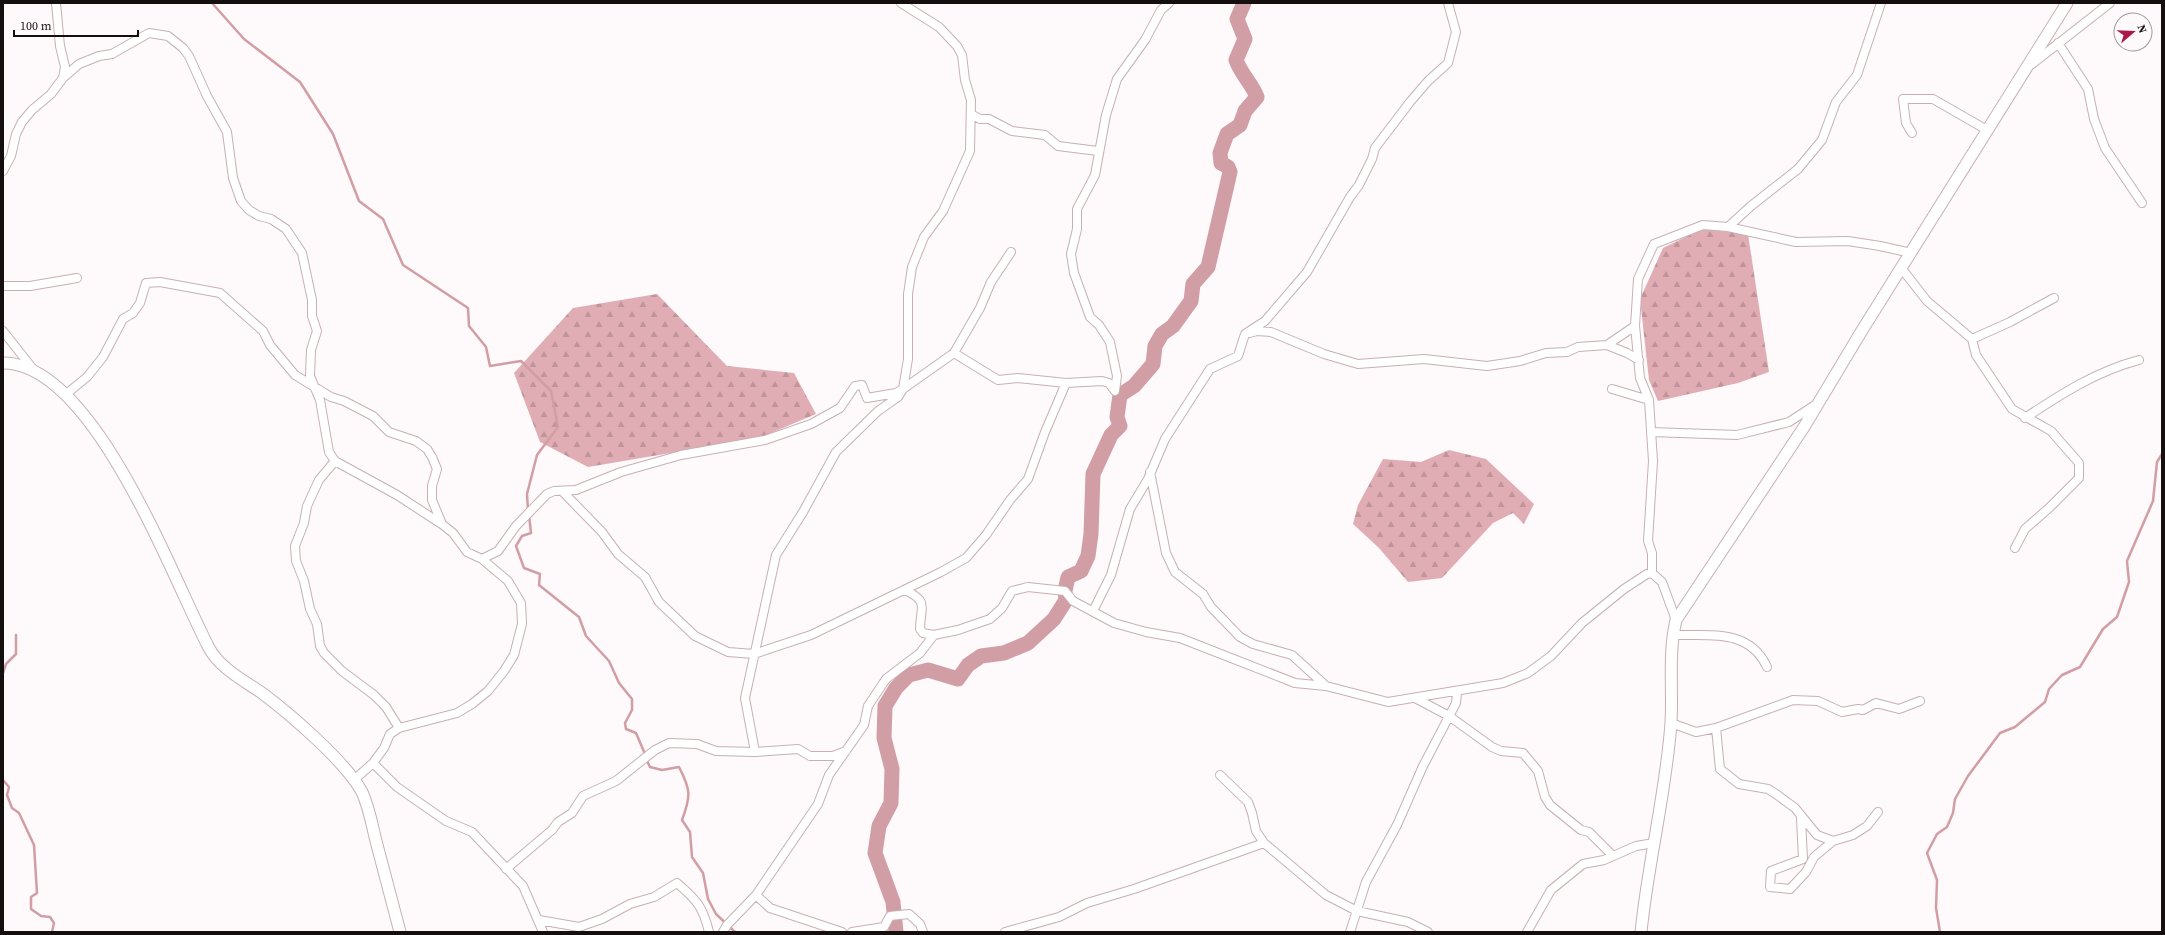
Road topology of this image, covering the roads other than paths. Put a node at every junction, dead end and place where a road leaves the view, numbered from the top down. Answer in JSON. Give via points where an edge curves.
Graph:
{"nodes":[{"id":1,"x":56,"y":3,"type":"edge"},
{"id":2,"x":901,"y":3,"type":"edge"},
{"id":3,"x":1169,"y":3,"type":"edge"},
{"id":4,"x":1448,"y":3,"type":"edge"},
{"id":5,"x":1881,"y":3,"type":"edge"},
{"id":6,"x":2067,"y":3,"type":"edge"},
{"id":7,"x":2110,"y":3,"type":"edge"},
{"id":8,"x":2058,"y":43,"type":"junction"},
{"id":9,"x":2026,"y":68,"type":"junction"},
{"id":10,"x":63,"y":78,"type":"junction"},
{"id":11,"x":971,"y":114,"type":"junction"},
{"id":12,"x":1987,"y":130,"type":"junction"},
{"id":13,"x":1912,"y":134,"type":"dead end"},
{"id":14,"x":1098,"y":151,"type":"junction"},
{"id":15,"x":3,"y":170,"type":"edge"},
{"id":16,"x":2142,"y":203,"type":"dead end"},
{"id":17,"x":1728,"y":227,"type":"junction"},
{"id":18,"x":1012,"y":252,"type":"dead end"},
{"id":19,"x":1911,"y":254,"type":"junction"},
{"id":20,"x":1902,"y":269,"type":"junction"},
{"id":21,"x":77,"y":278,"type":"dead end"},
{"id":22,"x":3,"y":286,"type":"edge"},
{"id":23,"x":2054,"y":298,"type":"dead end"},
{"id":24,"x":1635,"y":326,"type":"junction"},
{"id":25,"x":3,"y":330,"type":"edge"},
{"id":26,"x":1245,"y":334,"type":"junction"},
{"id":27,"x":1972,"y":339,"type":"junction"},
{"id":28,"x":1606,"y":345,"type":"junction"},
{"id":29,"x":954,"y":353,"type":"junction"},
{"id":30,"x":1639,"y":360,"type":"junction"},
{"id":31,"x":2139,"y":360,"type":"dead end"},
{"id":32,"x":3,"y":363,"type":"edge"},
{"id":33,"x":33,"y":369,"type":"junction"},
{"id":34,"x":1066,"y":383,"type":"junction"},
{"id":35,"x":315,"y":387,"type":"junction"},
{"id":36,"x":903,"y":389,"type":"junction"},
{"id":37,"x":1612,"y":389,"type":"dead end"},
{"id":38,"x":65,"y":395,"type":"junction"},
{"id":39,"x":1649,"y":400,"type":"junction"},
{"id":40,"x":1821,"y":401,"type":"junction"},
{"id":41,"x":2025,"y":418,"type":"junction"},
{"id":42,"x":1651,"y":432,"type":"junction"},
{"id":43,"x":335,"y":461,"type":"junction"},
{"id":44,"x":1150,"y":471,"type":"junction"},
{"id":45,"x":562,"y":491,"type":"junction"},
{"id":46,"x":443,"y":525,"type":"junction"},
{"id":47,"x":2015,"y":548,"type":"dead end"},
{"id":48,"x":482,"y":560,"type":"junction"},
{"id":49,"x":1652,"y":574,"type":"junction"},
{"id":50,"x":906,"y":590,"type":"junction"},
{"id":51,"x":1093,"y":611,"type":"junction"},
{"id":52,"x":1676,"y":620,"type":"junction"},
{"id":53,"x":934,"y":635,"type":"junction"},
{"id":54,"x":1673,"y":635,"type":"junction"},
{"id":55,"x":754,"y":654,"type":"junction"},
{"id":56,"x":1766,"y":667,"type":"dead end"},
{"id":57,"x":1326,"y":686,"type":"junction"},
{"id":58,"x":1457,"y":692,"type":"junction"},
{"id":59,"x":1415,"y":698,"type":"junction"},
{"id":60,"x":1920,"y":701,"type":"dead end"},
{"id":61,"x":1448,"y":716,"type":"junction"},
{"id":62,"x":1671,"y":723,"type":"junction"},
{"id":63,"x":399,"y":728,"type":"junction"},
{"id":64,"x":1716,"y":728,"type":"junction"},
{"id":65,"x":846,"y":751,"type":"junction"},
{"id":66,"x":755,"y":752,"type":"junction"},
{"id":67,"x":372,"y":763,"type":"junction"},
{"id":68,"x":1220,"y":775,"type":"dead end"},
{"id":69,"x":354,"y":780,"type":"junction"},
{"id":70,"x":1878,"y":812,"type":"dead end"},
{"id":71,"x":1801,"y":818,"type":"junction"},
{"id":72,"x":1834,"y":841,"type":"junction"},
{"id":73,"x":1264,"y":843,"type":"junction"},
{"id":74,"x":1654,"y":843,"type":"junction"},
{"id":75,"x":1613,"y":856,"type":"junction"},
{"id":76,"x":1804,"y":858,"type":"junction"},
{"id":77,"x":506,"y":869,"type":"junction"},
{"id":78,"x":1806,"y":872,"type":"junction"},
{"id":79,"x":756,"y":895,"type":"junction"},
{"id":80,"x":1357,"y":911,"type":"junction"},
{"id":81,"x":539,"y":920,"type":"junction"},
{"id":82,"x":1023,"y":930,"type":"edge"},
{"id":83,"x":400,"y":932,"type":"edge"},
{"id":84,"x":543,"y":932,"type":"edge"},
{"id":85,"x":710,"y":932,"type":"edge"},
{"id":86,"x":723,"y":932,"type":"edge"},
{"id":87,"x":842,"y":932,"type":"edge"},
{"id":88,"x":852,"y":932,"type":"edge"},
{"id":89,"x":923,"y":932,"type":"edge"},
{"id":90,"x":1005,"y":932,"type":"edge"},
{"id":91,"x":1350,"y":932,"type":"edge"},
{"id":92,"x":1428,"y":932,"type":"edge"},
{"id":93,"x":1527,"y":932,"type":"edge"},
{"id":94,"x":1641,"y":932,"type":"edge"}],
"edges":[{"from":1,"to":10,"type":"street","via":[[60,46],[65,67]]},
{"from":2,"to":11,"type":"street","via":[[939,27],[957,46],[962,55],[971,100]]},
{"from":3,"to":14,"type":"street","via":[[1161,10],[1145,40],[1117,79]]},
{"from":4,"to":26,"type":"street","via":[[1456,32],[1448,63],[1419,91],[1375,148],[1359,185],[1307,272],[1265,320]]},
{"from":5,"to":17,"type":"street","via":[[1857,75],[1836,102],[1822,140],[1798,169]]},
{"from":6,"to":9,"type":"street"},
{"from":7,"to":8,"type":"street"},
{"from":8,"to":9,"type":"street"},
{"from":8,"to":16,"type":"street","via":[[2088,89],[2094,119],[2105,148]]},
{"from":9,"to":12,"type":"street"},
{"from":10,"to":15,"type":"street","via":[[51,94],[22,122],[16,134],[11,156]]},
{"from":10,"to":35,"type":"street","via":[[79,64],[112,54],[149,33],[168,36],[183,48],[227,132],[233,178],[241,201],[249,210],[271,219],[286,229],[302,253],[312,300],[312,316],[318,331],[311,350],[310,376]]},
{"from":11,"to":14,"type":"street","via":[[980,119],[989,119],[1012,131],[1045,135],[1058,146]]},
{"from":11,"to":36,"type":"street","via":[[970,151],[942,211],[924,237],[912,267],[908,294],[908,360]]},
{"from":12,"to":13,"type":"street","via":[[1933,99],[1903,99],[1906,122]]},
{"from":12,"to":19,"type":"street"},
{"from":14,"to":34,"type":"street","via":[[1095,175],[1077,209],[1077,229],[1072,254],[1074,273],[1090,317],[1099,325],[1110,342],[1118,376],[1115,391],[1109,383],[1102,381]]},
{"from":17,"to":19,"type":"street","via":[[1796,242],[1848,241]]},
{"from":17,"to":24,"type":"street","via":[[1703,224],[1654,244],[1638,279]]},
{"from":18,"to":29,"type":"street","via":[[991,282],[980,308]]},
{"from":19,"to":20,"type":"street"},
{"from":20,"to":27,"type":"street","via":[[1927,301]]},
{"from":20,"to":40,"type":"street"},
{"from":21,"to":22,"type":"street","via":[[30,286]]},
{"from":23,"to":27,"type":"street"},
{"from":24,"to":28,"type":"street"},
{"from":24,"to":30,"type":"street"},
{"from":25,"to":33,"type":"street"},
{"from":26,"to":28,"type":"street","via":[[1257,331],[1271,332],[1324,354],[1358,364],[1424,359],[1487,366],[1520,361],[1546,353],[1567,352],[1578,347]]},
{"from":26,"to":44,"type":"street","via":[[1238,356],[1210,369],[1164,439]]},
{"from":27,"to":41,"type":"street","via":[[1976,355],[2012,409]]},
{"from":28,"to":30,"type":"street"},
{"from":29,"to":34,"type":"street","via":[[998,380],[1018,378]]},
{"from":29,"to":36,"type":"street"},
{"from":30,"to":39,"type":"street","via":[[1640,378]]},
{"from":31,"to":41,"type":"street","via":[[2119,365],[2070,388]]},
{"from":32,"to":33,"type":"street"},
{"from":33,"to":38,"type":"street"},
{"from":34,"to":50,"type":"street","via":[[1028,478],[986,535],[966,558]]},
{"from":35,"to":38,"type":"street","via":[[294,375],[270,345],[263,330],[220,293],[160,282],[146,283],[140,303],[133,313],[123,319],[103,357],[87,377]]},
{"from":35,"to":43,"type":"street","via":[[320,400],[329,452]]},
{"from":35,"to":46,"type":"street","via":[[373,416],[389,432],[416,441],[426,449],[437,470],[432,486],[432,500]]},
{"from":36,"to":45,"type":"street","via":[[896,393],[867,398],[862,385],[855,386],[840,408],[811,424],[766,440],[682,456],[621,472],[576,490]]},
{"from":36,"to":55,"type":"street","via":[[898,397],[878,411],[836,452],[776,555]]},
{"from":37,"to":39,"type":"street"},
{"from":38,"to":69,"type":"street","via":[[82,414],[133,488],[209,649],[231,672],[283,709]]},
{"from":39,"to":42,"type":"street"},
{"from":40,"to":42,"type":"street","via":[[1789,422],[1737,435]]},
{"from":40,"to":52,"type":"street"},
{"from":41,"to":47,"type":"street","via":[[2051,431],[2079,463],[2079,478],[2025,529]]},
{"from":42,"to":49,"type":"street","via":[[1653,461],[1648,541],[1652,553]]},
{"from":43,"to":46,"type":"street","via":[[397,495]]},
{"from":43,"to":63,"type":"street","via":[[319,480],[307,506],[304,523],[295,546],[296,561],[324,653],[342,671],[374,695],[386,707]]},
{"from":44,"to":51,"type":"street","via":[[1130,509],[1111,575]]},
{"from":44,"to":57,"type":"street","via":[[1166,552],[1175,572],[1203,594],[1211,607],[1240,637],[1253,644],[1292,655]]},
{"from":45,"to":48,"type":"street","via":[[547,494],[516,526],[498,551]]},
{"from":45,"to":55,"type":"street","via":[[602,532],[618,554],[645,577],[659,602],[695,636],[728,652]]},
{"from":46,"to":48,"type":"street","via":[[453,533],[467,552]]},
{"from":48,"to":63,"type":"street","via":[[508,581],[521,603],[522,624],[514,655],[492,686],[472,704],[457,713]]},
{"from":49,"to":52,"type":"street","via":[[1662,582]]},
{"from":49,"to":58,"type":"street","via":[[1646,574],[1624,588],[1528,674]]},
{"from":50,"to":53,"type":"street","via":[[919,596],[923,604],[920,629],[923,633]]},
{"from":50,"to":55,"type":"street","via":[[811,635]]},
{"from":51,"to":53,"type":"street","via":[[1073,601],[1065,591],[1028,587],[1012,591],[1002,608],[990,619]]},
{"from":51,"to":57,"type":"street","via":[[1114,623],[1180,638],[1294,683]]},
{"from":52,"to":54,"type":"street"},
{"from":53,"to":65,"type":"street","via":[[920,653],[886,678],[868,706],[864,725]]},
{"from":54,"to":56,"type":"street","via":[[1732,636],[1744,642],[1762,658]]},
{"from":54,"to":62,"type":"street"},
{"from":55,"to":66,"type":"street","via":[[745,698]]},
{"from":57,"to":59,"type":"street","via":[[1388,702]]},
{"from":58,"to":59,"type":"street"},
{"from":58,"to":61,"type":"street","via":[[1456,703]]},
{"from":59,"to":61,"type":"street"},
{"from":60,"to":64,"type":"street","via":[[1899,709],[1876,703],[1863,710],[1858,708],[1842,712],[1818,701],[1793,700]]},
{"from":61,"to":75,"type":"street","via":[[1500,752],[1523,752],[1538,772],[1550,805],[1581,830],[1589,832]]},
{"from":61,"to":80,"type":"street","via":[[1397,825],[1366,882]]},
{"from":62,"to":64,"type":"street","via":[[1696,732]]},
{"from":62,"to":74,"type":"street"},
{"from":63,"to":67,"type":"street","via":[[390,734],[384,748]]},
{"from":64,"to":71,"type":"street","via":[[1720,769],[1739,784],[1768,789],[1795,808]]},
{"from":65,"to":66,"type":"street","via":[[834,756],[810,756],[798,749]]},
{"from":65,"to":79,"type":"street","via":[[829,775],[818,804]]},
{"from":66,"to":77,"type":"street","via":[[716,751],[697,744],[669,743],[655,750],[616,781],[583,796],[572,813],[558,822]]},
{"from":67,"to":69,"type":"street"},
{"from":67,"to":77,"type":"street","via":[[397,787],[446,821],[472,832]]},
{"from":68,"to":73,"type":"street","via":[[1248,802],[1256,831]]},
{"from":69,"to":83,"type":"street","via":[[367,805]]},
{"from":70,"to":72,"type":"street","via":[[1867,826],[1853,835]]},
{"from":71,"to":72,"type":"street","via":[[1817,835]]},
{"from":71,"to":76,"type":"street"},
{"from":72,"to":78,"type":"street","via":[[1814,857]]},
{"from":73,"to":80,"type":"street","via":[[1326,895]]},
{"from":73,"to":82,"type":"street","via":[[1087,903],[1059,917]]},
{"from":74,"to":75,"type":"street","via":[[1636,846]]},
{"from":74,"to":94,"type":"street","via":[[1646,883]]},
{"from":75,"to":93,"type":"street","via":[[1584,864],[1564,878],[1551,890]]},
{"from":76,"to":78,"type":"street"},
{"from":76,"to":78,"type":"street","via":[[1771,870],[1770,887],[1790,890]]},
{"from":77,"to":81,"type":"street","via":[[523,886]]},
{"from":79,"to":86,"type":"street"},
{"from":79,"to":87,"type":"street","via":[[770,908]]},
{"from":80,"to":91,"type":"street"},
{"from":80,"to":92,"type":"street","via":[[1408,922]]},
{"from":81,"to":84,"type":"street"},
{"from":81,"to":85,"type":"street","via":[[579,928],[630,904],[654,897],[677,883],[692,896],[705,913]]},
{"from":82,"to":90,"type":"street"},
{"from":88,"to":89,"type":"street","via":[[884,927],[890,916],[908,914],[920,924]]}]}
